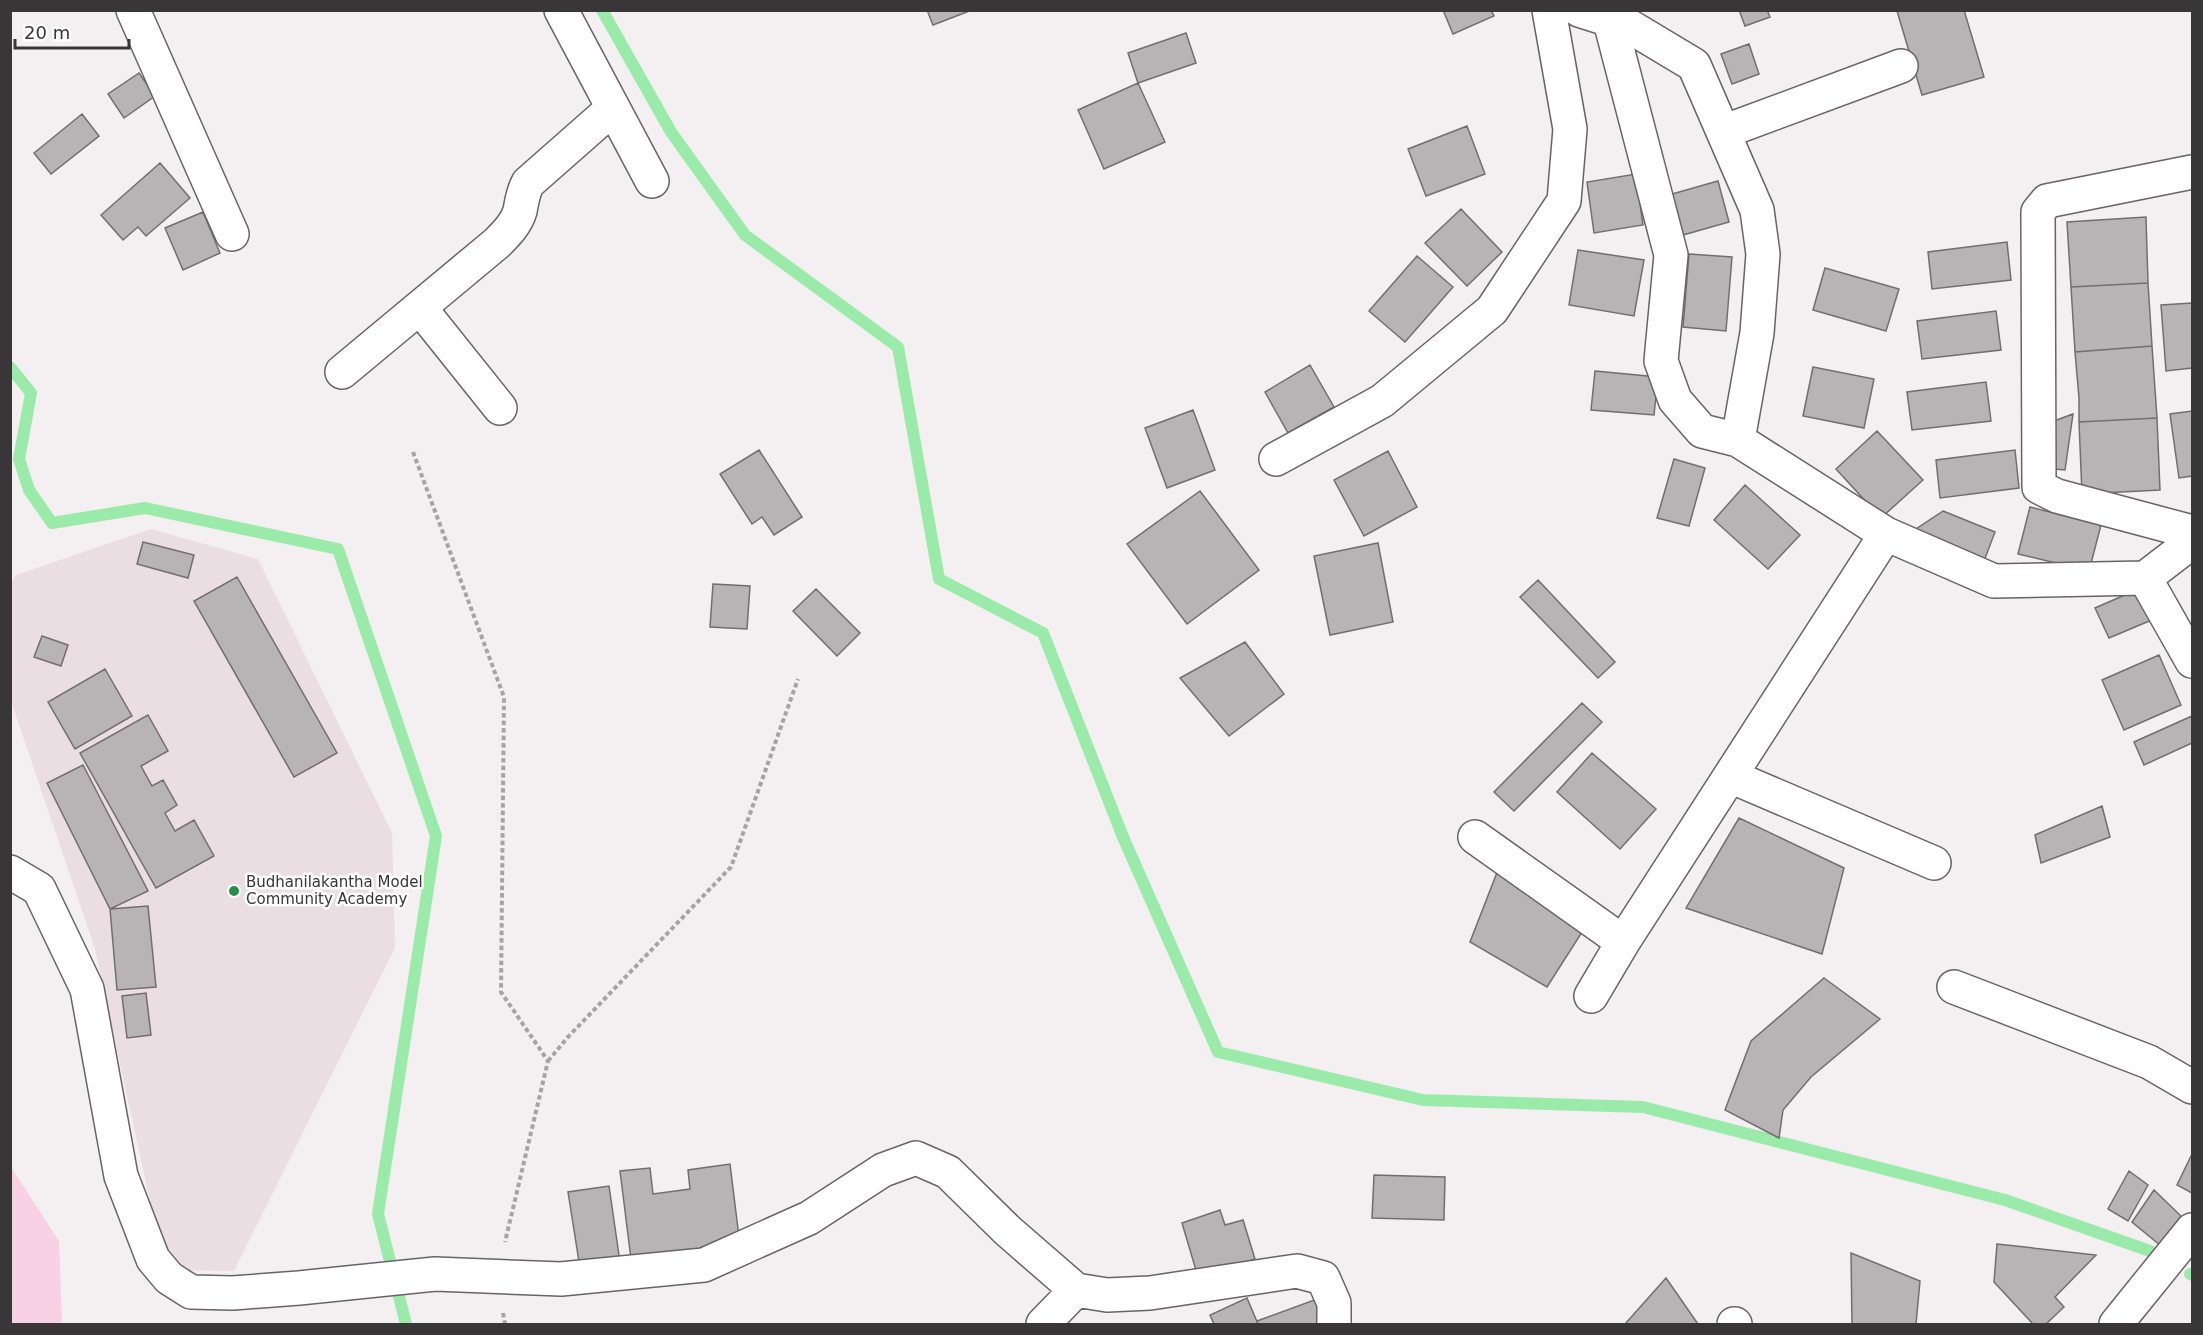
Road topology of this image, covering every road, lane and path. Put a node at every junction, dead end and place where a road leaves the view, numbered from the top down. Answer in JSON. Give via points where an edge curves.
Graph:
{"nodes":[{"id":1,"x":133,"y":10,"type":"edge"},
{"id":2,"x":561,"y":10,"type":"edge"},
{"id":3,"x":1549,"y":10,"type":"edge"},
{"id":4,"x":1579,"y":10,"type":"edge"},
{"id":5,"x":1610,"y":21,"type":"junction"},
{"id":6,"x":1901,"y":66,"type":"dead end"},
{"id":7,"x":612,"y":109,"type":"junction"},
{"id":8,"x":1723,"y":132,"type":"junction"},
{"id":9,"x":2193,"y":172,"type":"edge"},
{"id":10,"x":652,"y":181,"type":"dead end"},
{"id":11,"x":232,"y":234,"type":"dead end"},
{"id":12,"x":420,"y":308,"type":"junction"},
{"id":13,"x":342,"y":372,"type":"dead end"},
{"id":14,"x":500,"y":408,"type":"dead end"},
{"id":15,"x":1738,"y":440,"type":"junction"},
{"id":16,"x":413,"y":452,"type":"dead end"},
{"id":17,"x":1276,"y":459,"type":"dead end"},
{"id":18,"x":2193,"y":532,"type":"edge"},
{"id":19,"x":1886,"y":534,"type":"junction"},
{"id":20,"x":2193,"y":542,"type":"edge"},
{"id":21,"x":2145,"y":578,"type":"junction"},
{"id":22,"x":2193,"y":661,"type":"edge"},
{"id":23,"x":798,"y":679,"type":"dead end"},
{"id":24,"x":1730,"y":776,"type":"junction"},
{"id":25,"x":1475,"y":837,"type":"dead end"},
{"id":26,"x":1934,"y":863,"type":"dead end"},
{"id":27,"x":10,"y":872,"type":"edge"},
{"id":28,"x":1623,"y":942,"type":"junction"},
{"id":29,"x":1954,"y":987,"type":"dead end"},
{"id":30,"x":1591,"y":996,"type":"dead end"},
{"id":31,"x":548,"y":1061,"type":"junction"},
{"id":32,"x":2193,"y":1087,"type":"edge"},
{"id":33,"x":2193,"y":1230,"type":"edge"},
{"id":34,"x":496,"y":1278,"type":"junction"},
{"id":35,"x":1076,"y":1290,"type":"junction"},
{"id":36,"x":1043,"y":1324,"type":"edge"},
{"id":37,"x":1334,"y":1324,"type":"edge"},
{"id":38,"x":2115,"y":1324,"type":"edge"}],
"edges":[{"from":1,"to":11,"type":"street"},
{"from":2,"to":7,"type":"street"},
{"from":3,"to":17,"type":"street","via":[[1570,129],[1564,201],[1492,310],[1382,401]]},
{"from":4,"to":5,"type":"street"},
{"from":5,"to":8,"type":"street","via":[[1629,26],[1694,65]]},
{"from":5,"to":15,"type":"street","via":[[1671,255],[1661,361],[1676,400],[1702,430]]},
{"from":6,"to":8,"type":"street"},
{"from":7,"to":10,"type":"street"},
{"from":7,"to":12,"type":"street","via":[[528,183],[512,228]]},
{"from":8,"to":15,"type":"street","via":[[1757,210],[1763,254],[1757,333]]},
{"from":9,"to":18,"type":"street","via":[[2047,201],[2038,212],[2039,487],[2057,496]]},
{"from":12,"to":13,"type":"street"},
{"from":12,"to":14,"type":"street"},
{"from":15,"to":19,"type":"street"},
{"from":16,"to":31,"type":"path","via":[[504,697],[501,992]]},
{"from":19,"to":21,"type":"street","via":[[1994,581]]},
{"from":19,"to":24,"type":"street"},
{"from":20,"to":21,"type":"street"},
{"from":21,"to":22,"type":"street"},
{"from":23,"to":31,"type":"path","via":[[731,867]]},
{"from":24,"to":26,"type":"street"},
{"from":24,"to":28,"type":"street"},
{"from":25,"to":28,"type":"street"},
{"from":27,"to":34,"type":"street","via":[[39,890],[87,989],[121,1176],[153,1259],[169,1278],[191,1292],[232,1293],[435,1275]]},
{"from":28,"to":30,"type":"street"},
{"from":29,"to":32,"type":"street","via":[[2149,1062]]},
{"from":31,"to":34,"type":"path"},
{"from":33,"to":38,"type":"street"},
{"from":34,"to":35,"type":"street","via":[[561,1279],[704,1265],[809,1218],[883,1170],[916,1158],[948,1172]]},
{"from":35,"to":36,"type":"street"},
{"from":35,"to":37,"type":"street","via":[[1107,1295],[1150,1293],[1297,1271],[1323,1278],[1334,1303]]}]}
